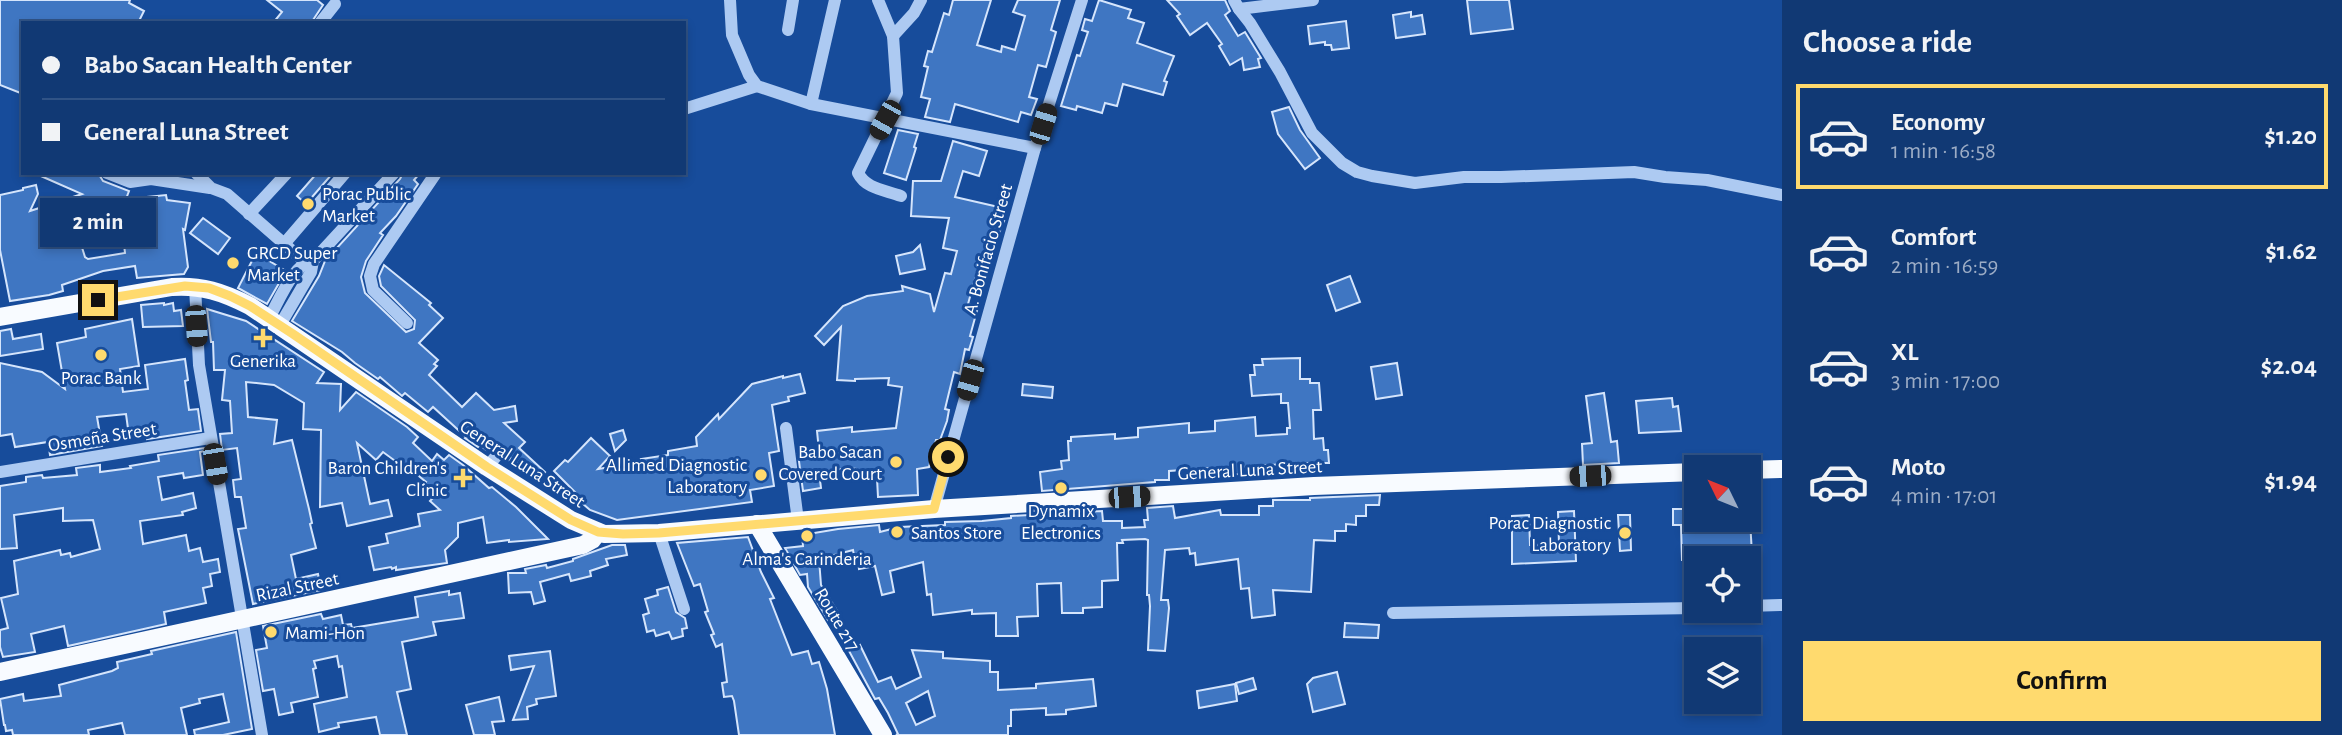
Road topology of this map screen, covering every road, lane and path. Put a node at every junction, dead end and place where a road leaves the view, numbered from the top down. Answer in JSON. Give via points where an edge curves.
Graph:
{"nodes":[{"id":1,"x":730,"y":0,"type":"edge"},
{"id":2,"x":793,"y":0,"type":"edge"},
{"id":3,"x":835,"y":0,"type":"edge"},
{"id":4,"x":878,"y":0,"type":"edge"},
{"id":5,"x":921,"y":0,"type":"edge"},
{"id":6,"x":1082,"y":0,"type":"edge"},
{"id":7,"x":1313,"y":0,"type":"edge"},
{"id":8,"x":335,"y":4,"type":"dead end"},
{"id":9,"x":1237,"y":4,"type":"edge"},
{"id":10,"x":322,"y":21,"type":"edge"},
{"id":11,"x":788,"y":30,"type":"dead end"},
{"id":12,"x":893,"y":36,"type":"junction"},
{"id":13,"x":757,"y":86,"type":"junction"},
{"id":14,"x":811,"y":104,"type":"junction"},
{"id":15,"x":686,"y":108,"type":"edge"},
{"id":16,"x":885,"y":120,"type":"junction"},
{"id":17,"x":1035,"y":148,"type":"junction"},
{"id":18,"x":112,"y":175,"type":"edge"},
{"id":19,"x":198,"y":175,"type":"edge"},
{"id":20,"x":285,"y":175,"type":"edge"},
{"id":21,"x":343,"y":175,"type":"edge"},
{"id":22,"x":392,"y":175,"type":"edge"},
{"id":23,"x":435,"y":175,"type":"edge"},
{"id":24,"x":211,"y":188,"type":"junction"},
{"id":25,"x":1782,"y":195,"type":"edge"},
{"id":26,"x":901,"y":196,"type":"dead end"},
{"id":27,"x":249,"y":214,"type":"junction"},
{"id":28,"x":284,"y":244,"type":"junction"},
{"id":29,"x":309,"y":262,"type":"junction"},
{"id":30,"x":195,"y":286,"type":"junction"},
{"id":31,"x":0,"y":317,"type":"edge"},
{"id":32,"x":274,"y":322,"type":"junction"},
{"id":33,"x":407,"y":323,"type":"dead end"},
{"id":34,"x":786,"y":428,"type":"dead end"},
{"id":35,"x":210,"y":438,"type":"junction"},
{"id":36,"x":1782,"y":469,"type":"edge"},
{"id":37,"x":1761,"y":470,"type":"edge"},
{"id":38,"x":0,"y":472,"type":"edge"},
{"id":39,"x":1684,"y":472,"type":"edge"},
{"id":40,"x":934,"y":509,"type":"junction"},
{"id":41,"x":798,"y":521,"type":"junction"},
{"id":42,"x":757,"y":524,"type":"junction"},
{"id":43,"x":598,"y":532,"type":"junction"},
{"id":44,"x":659,"y":533,"type":"junction"},
{"id":45,"x":1782,"y":605,"type":"edge"},
{"id":46,"x":1761,"y":606,"type":"edge"},
{"id":47,"x":1684,"y":608,"type":"edge"},
{"id":48,"x":684,"y":609,"type":"dead end"},
{"id":49,"x":1393,"y":613,"type":"dead end"},
{"id":50,"x":243,"y":619,"type":"junction"},
{"id":51,"x":0,"y":672,"type":"edge"},
{"id":52,"x":262,"y":735,"type":"edge"},
{"id":53,"x":883,"y":735,"type":"edge"}],
"edges":[{"from":1,"to":13,"type":"street","via":[[732,35]]},
{"from":2,"to":11,"type":"street"},
{"from":3,"to":14,"type":"street"},
{"from":4,"to":12,"type":"street"},
{"from":5,"to":12,"type":"street"},
{"from":6,"to":17,"type":"street","name":"A. Bonifacio Street"},
{"from":7,"to":9,"type":"street"},
{"from":8,"to":10,"type":"street"},
{"from":9,"to":25,"type":"street","via":[[1312,133],[1357,172],[1415,183],[1464,177],[1634,172]]},
{"from":12,"to":16,"type":"street","via":[[897,93]]},
{"from":13,"to":14,"type":"street"},
{"from":13,"to":15,"type":"street"},
{"from":14,"to":16,"type":"street"},
{"from":16,"to":17,"type":"street"},
{"from":16,"to":26,"type":"street","via":[[858,173],[869,186]]},
{"from":17,"to":40,"type":"street","name":"A. Bonifacio Street"},
{"from":18,"to":24,"type":"street","via":[[130,182],[151,179]]},
{"from":19,"to":24,"type":"street"},
{"from":20,"to":27,"type":"street"},
{"from":21,"to":28,"type":"street"},
{"from":22,"to":29,"type":"street"},
{"from":23,"to":33,"type":"street","via":[[370,276],[373,289]]},
{"from":24,"to":27,"type":"street","via":[[227,194]]},
{"from":27,"to":28,"type":"street"},
{"from":28,"to":29,"type":"street"},
{"from":29,"to":32,"type":"street","via":[[311,272]]},
{"from":30,"to":31,"type":"main road","name":"General Luna Street"},
{"from":30,"to":32,"type":"main road","name":"General Luna Street","via":[[230,296]]},
{"from":30,"to":35,"type":"street","via":[[199,365]]},
{"from":32,"to":43,"type":"main road","name":"General Luna Street","via":[[493,460],[571,520]]},
{"from":34,"to":41,"type":"street"},
{"from":35,"to":38,"type":"street","name":"Osmeña Street"},
{"from":35,"to":50,"type":"street"},
{"from":36,"to":37,"type":"main road"},
{"from":39,"to":40,"type":"main road","name":"General Luna Street","via":[[1314,486]]},
{"from":40,"to":41,"type":"main road","name":"General Luna Street"},
{"from":41,"to":42,"type":"main road","name":"General Luna Street"},
{"from":42,"to":44,"type":"main road","name":"General Luna Street"},
{"from":42,"to":53,"type":"main road","name":"Route 217"},
{"from":43,"to":44,"type":"main road","name":"General Luna Street"},
{"from":43,"to":50,"type":"main road","name":"Rizal Street","via":[[583,545]]},
{"from":44,"to":48,"type":"street"},
{"from":45,"to":46,"type":"street"},
{"from":47,"to":49,"type":"street"},
{"from":50,"to":51,"type":"main road","name":"Rizal Street"},
{"from":50,"to":52,"type":"street"}]}
